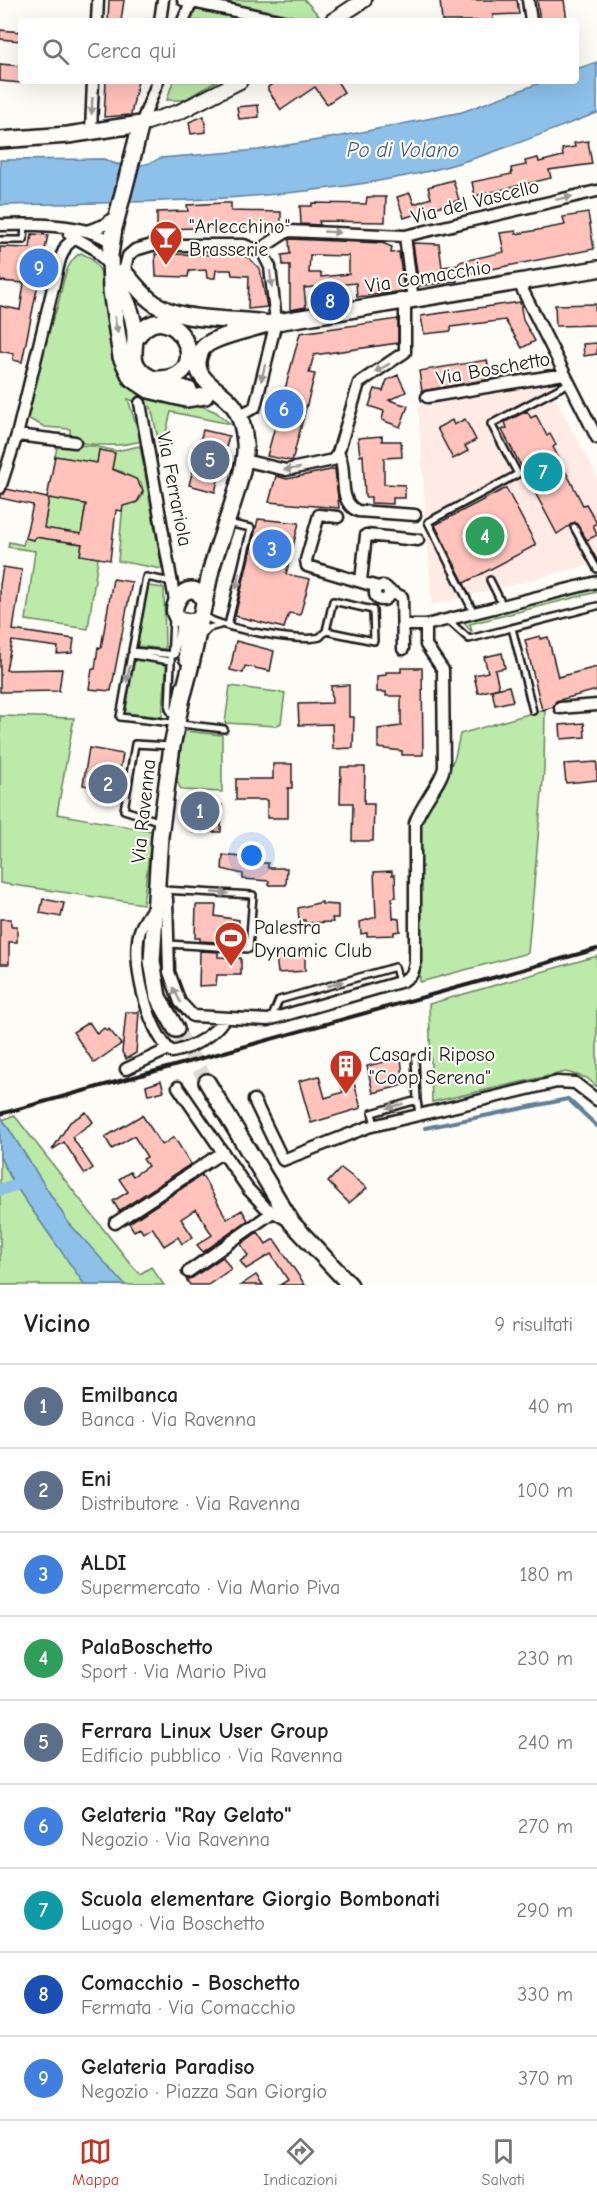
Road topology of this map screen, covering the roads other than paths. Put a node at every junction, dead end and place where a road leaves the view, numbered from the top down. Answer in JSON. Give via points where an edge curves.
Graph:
{"nodes":[{"id":1,"x":98,"y":0,"type":"edge"},
{"id":2,"x":163,"y":0,"type":"edge"},
{"id":3,"x":364,"y":0,"type":"edge"},
{"id":4,"x":528,"y":0,"type":"edge"},
{"id":5,"x":188,"y":1,"type":"edge"},
{"id":6,"x":97,"y":18,"type":"edge"},
{"id":7,"x":160,"y":18,"type":"edge"},
{"id":8,"x":184,"y":18,"type":"edge"},
{"id":9,"x":268,"y":18,"type":"edge"},
{"id":10,"x":337,"y":18,"type":"edge"},
{"id":11,"x":531,"y":18,"type":"edge"},
{"id":12,"x":93,"y":84,"type":"edge"},
{"id":13,"x":150,"y":84,"type":"edge"},
{"id":14,"x":157,"y":84,"type":"edge"},
{"id":15,"x":234,"y":84,"type":"edge"},
{"id":16,"x":144,"y":117,"type":"junction"},
{"id":17,"x":91,"y":132,"type":"junction"},
{"id":18,"x":0,"y":140,"type":"edge"},
{"id":19,"x":597,"y":191,"type":"edge"},
{"id":20,"x":119,"y":210,"type":"junction"},
{"id":21,"x":25,"y":224,"type":"junction"},
{"id":22,"x":0,"y":225,"type":"edge"},
{"id":23,"x":80,"y":234,"type":"junction"},
{"id":24,"x":405,"y":236,"type":"junction"},
{"id":25,"x":0,"y":240,"type":"edge"},
{"id":26,"x":111,"y":242,"type":"junction"},
{"id":27,"x":259,"y":250,"type":"junction"},
{"id":28,"x":117,"y":269,"type":"junction"},
{"id":29,"x":597,"y":269,"type":"edge"},
{"id":30,"x":519,"y":283,"type":"junction"},
{"id":31,"x":409,"y":301,"type":"junction"},
{"id":32,"x":271,"y":323,"type":"junction"},
{"id":33,"x":158,"y":324,"type":"junction"},
{"id":34,"x":174,"y":327,"type":"junction"},
{"id":35,"x":231,"y":328,"type":"junction"},
{"id":36,"x":135,"y":340,"type":"junction"},
{"id":37,"x":188,"y":356,"type":"junction"},
{"id":38,"x":567,"y":378,"type":"junction"},
{"id":39,"x":158,"y":379,"type":"junction"},
{"id":40,"x":205,"y":396,"type":"junction"},
{"id":41,"x":427,"y":397,"type":"dead end"},
{"id":42,"x":140,"y":403,"type":"dead end"},
{"id":43,"x":241,"y":422,"type":"junction"},
{"id":44,"x":15,"y":438,"type":"junction"},
{"id":45,"x":597,"y":438,"type":"edge"},
{"id":46,"x":75,"y":442,"type":"dead end"},
{"id":47,"x":0,"y":451,"type":"edge"},
{"id":48,"x":338,"y":453,"type":"junction"},
{"id":49,"x":243,"y":460,"type":"junction"},
{"id":50,"x":0,"y":488,"type":"edge"},
{"id":51,"x":415,"y":515,"type":"dead end"},
{"id":52,"x":338,"y":517,"type":"dead end"},
{"id":53,"x":226,"y":523,"type":"junction"},
{"id":54,"x":574,"y":527,"type":"dead end"},
{"id":55,"x":418,"y":540,"type":"dead end"},
{"id":56,"x":597,"y":569,"type":"edge"},
{"id":57,"x":490,"y":579,"type":"dead end"},
{"id":58,"x":361,"y":581,"type":"junction"},
{"id":59,"x":597,"y":582,"type":"edge"},
{"id":60,"x":188,"y":606,"type":"junction"},
{"id":61,"x":503,"y":606,"type":"junction"},
{"id":62,"x":597,"y":606,"type":"edge"},
{"id":63,"x":474,"y":613,"type":"junction"},
{"id":64,"x":448,"y":620,"type":"junction"},
{"id":65,"x":226,"y":625,"type":"junction"},
{"id":66,"x":403,"y":625,"type":"junction"},
{"id":67,"x":426,"y":625,"type":"junction"},
{"id":68,"x":512,"y":628,"type":"junction"},
{"id":69,"x":326,"y":631,"type":"junction"},
{"id":70,"x":403,"y":649,"type":"dead end"},
{"id":71,"x":170,"y":658,"type":"junction"},
{"id":72,"x":189,"y":675,"type":"junction"},
{"id":73,"x":182,"y":698,"type":"junction"},
{"id":74,"x":597,"y":705,"type":"edge"},
{"id":75,"x":560,"y":708,"type":"dead end"},
{"id":76,"x":532,"y":711,"type":"dead end"},
{"id":77,"x":177,"y":722,"type":"junction"},
{"id":78,"x":224,"y":729,"type":"dead end"},
{"id":79,"x":171,"y":746,"type":"junction"},
{"id":80,"x":162,"y":823,"type":"junction"},
{"id":81,"x":158,"y":894,"type":"junction"},
{"id":82,"x":168,"y":944,"type":"junction"},
{"id":83,"x":367,"y":975,"type":"junction"},
{"id":84,"x":399,"y":982,"type":"junction"},
{"id":85,"x":372,"y":989,"type":"junction"},
{"id":86,"x":304,"y":992,"type":"junction"},
{"id":87,"x":308,"y":1008,"type":"junction"},
{"id":88,"x":224,"y":1019,"type":"junction"},
{"id":89,"x":271,"y":1019,"type":"junction"},
{"id":90,"x":176,"y":1029,"type":"tunnel mouth"},
{"id":91,"x":173,"y":1050,"type":"junction"},
{"id":92,"x":415,"y":1058,"type":"dead end"},
{"id":93,"x":126,"y":1069,"type":"dead end"},
{"id":94,"x":207,"y":1082,"type":"tunnel mouth"},
{"id":95,"x":178,"y":1087,"type":"dead end"},
{"id":96,"x":254,"y":1100,"type":"dead end"},
{"id":97,"x":597,"y":1100,"type":"edge"},
{"id":98,"x":417,"y":1101,"type":"junction"},
{"id":99,"x":418,"y":1114,"type":"junction"},
{"id":100,"x":375,"y":1125,"type":"junction"},
{"id":101,"x":223,"y":1152,"type":"junction"},
{"id":102,"x":273,"y":1212,"type":"junction"},
{"id":103,"x":116,"y":1223,"type":"dead end"},
{"id":104,"x":292,"y":1223,"type":"junction"},
{"id":105,"x":188,"y":1272,"type":"dead end"},
{"id":106,"x":350,"y":1285,"type":"edge"}],
"edges":[{"from":1,"to":6,"type":"street"},
{"from":2,"to":7,"type":"street"},
{"from":3,"to":10,"type":"street"},
{"from":4,"to":11,"type":"street"},
{"from":5,"to":8,"type":"street"},
{"from":5,"to":9,"type":"street"},
{"from":12,"to":17,"type":"street","one_way":true},
{"from":13,"to":16,"type":"street"},
{"from":14,"to":16,"type":"street"},
{"from":15,"to":16,"type":"street","via":[[179,112]]},
{"from":16,"to":17,"type":"main road"},
{"from":16,"to":20,"type":"main road"},
{"from":17,"to":18,"type":"main road"},
{"from":24,"to":19,"type":"street","name":"Via del Vascello","one_way":true},
{"from":20,"to":23,"type":"street","via":[[104,225]]},
{"from":20,"to":26,"type":"main road"},
{"from":21,"to":22,"type":"street"},
{"from":21,"to":23,"type":"street"},
{"from":21,"to":25,"type":"lane","via":[[24,240]]},
{"from":23,"to":26,"type":"street"},
{"from":23,"to":28,"type":"street"},
{"from":23,"to":44,"type":"street","via":[[66,246],[60,259]]},
{"from":27,"to":24,"type":"street","name":"Via del Vascello","one_way":true,"via":[[288,231]]},
{"from":24,"to":31,"type":"street"},
{"from":26,"to":28,"type":"main road"},
{"from":27,"to":28,"type":"street","via":[[244,245],[152,245],[135,250]]},
{"from":27,"to":32,"type":"street","one_way":true,"via":[[270,267]]},
{"from":28,"to":32,"type":"main road","via":[[148,299],[170,310]]},
{"from":28,"to":33,"type":"main road","via":[[134,304]]},
{"from":28,"to":36,"type":"main road"},
{"from":28,"to":40,"type":"main road","one_way":true,"via":[[113,308],[126,371],[149,390],[186,399]]},
{"from":29,"to":30,"type":"main road","name":"Via Comacchio"},
{"from":30,"to":31,"type":"main road","name":"Via Comacchio"},
{"from":30,"to":38,"type":"street","name":"Via Boschetto"},
{"from":31,"to":32,"type":"main road","name":"Via Comacchio"},
{"from":31,"to":48,"type":"street","one_way":true,"via":[[405,352],[359,383]]},
{"from":32,"to":35,"type":"main road","name":"Via Comacchio"},
{"from":32,"to":43,"type":"street","one_way":true,"via":[[255,407]]},
{"from":32,"to":43,"type":"main road","via":[[214,339],[201,351],[198,367],[203,380],[234,406]]},
{"from":33,"to":34,"type":"main road"},
{"from":33,"to":36,"type":"main road","via":[[142,330]]},
{"from":34,"to":35,"type":"main road","name":"Via Comacchio","via":[[206,323]]},
{"from":34,"to":37,"type":"main road","via":[[186,339]]},
{"from":35,"to":37,"type":"main road","name":"Via Comacchio","via":[[201,337]]},
{"from":36,"to":39,"type":"main road","via":[[133,357],[138,368]]},
{"from":37,"to":39,"type":"main road","via":[[176,375]]},
{"from":37,"to":40,"type":"main road","via":[[193,378]]},
{"from":38,"to":41,"type":"street","name":"Via Boschetto"},
{"from":38,"to":45,"type":"street","name":"Via Boschetto"},
{"from":38,"to":63,"type":"lane","via":[[491,423],[518,474],[428,522]]},
{"from":39,"to":40,"type":"main road"},
{"from":40,"to":43,"type":"main road"},
{"from":42,"to":60,"type":"street","name":"Via Ferrariola"},
{"from":43,"to":49,"type":"main road","name":"Via Ravenna","via":[[246,449]]},
{"from":44,"to":46,"type":"street"},
{"from":44,"to":47,"type":"street"},
{"from":44,"to":50,"type":"street"},
{"from":48,"to":49,"type":"street","one_way":true,"via":[[329,462],[292,470]]},
{"from":48,"to":51,"type":"street","via":[[350,507]]},
{"from":49,"to":53,"type":"main road","name":"Via Ravenna"},
{"from":52,"to":58,"type":"street","via":[[319,515],[307,564]]},
{"from":53,"to":60,"type":"main road","name":"Via Ravenna","via":[[212,570]]},
{"from":53,"to":65,"type":"lane","one_way":true,"via":[[251,528]]},
{"from":54,"to":56,"type":"lane"},
{"from":55,"to":58,"type":"street","via":[[366,535]]},
{"from":57,"to":61,"type":"lane"},
{"from":58,"to":66,"type":"street","via":[[385,586],[402,597]]},
{"from":59,"to":61,"type":"street"},
{"from":60,"to":65,"type":"lane"},
{"from":60,"to":71,"type":"lane","via":[[178,626],[177,652]]},
{"from":60,"to":71,"type":"lane","via":[[171,622]]},
{"from":60,"to":71,"type":"lane","via":[[146,577],[132,651]]},
{"from":60,"to":72,"type":"main road","name":"Via Ravenna","via":[[196,653]]},
{"from":60,"to":73,"type":"main road","name":"Via Ravenna","via":[[188,656]]},
{"from":61,"to":63,"type":"street"},
{"from":62,"to":68,"type":"lane"},
{"from":63,"to":64,"type":"street"},
{"from":64,"to":67,"type":"street"},
{"from":64,"to":68,"type":"lane","via":[[469,639]]},
{"from":65,"to":69,"type":"lane","via":[[308,639],[320,637]]},
{"from":65,"to":72,"type":"lane","name":"Via Ravenna","via":[[204,632],[195,667]]},
{"from":66,"to":67,"type":"street"},
{"from":66,"to":70,"type":"street"},
{"from":67,"to":84,"type":"street","via":[[426,645],[443,670],[444,767],[415,823],[415,964],[412,974]]},
{"from":68,"to":76,"type":"lane"},
{"from":69,"to":69,"type":"lane","via":[[374,640],[373,610],[333,601]]},
{"from":71,"to":77,"type":"lane","via":[[169,709]]},
{"from":71,"to":77,"type":"lane","one_way":true,"via":[[131,655],[120,717]]},
{"from":72,"to":73,"type":"main road","name":"Via Ravenna"},
{"from":73,"to":77,"type":"main road","name":"Via Ravenna"},
{"from":74,"to":75,"type":"street"},
{"from":77,"to":78,"type":"lane"},
{"from":77,"to":79,"type":"main road","name":"Via Ravenna"},
{"from":79,"to":80,"type":"main road","name":"Via Ravenna"},
{"from":79,"to":80,"type":"lane","via":[[135,744],[124,810]]},
{"from":80,"to":81,"type":"main road","name":"Via Ravenna"},
{"from":81,"to":82,"type":"street","via":[[164,891],[168,904]]},
{"from":81,"to":82,"type":"lane","one_way":true,"via":[[253,895],[249,949]]},
{"from":81,"to":90,"type":"main road","name":"Via Ravenna","via":[[152,961],[154,984]]},
{"from":81,"to":91,"type":"street","name":"Via Ravenna","via":[[138,943],[141,987],[147,1006]]},
{"from":88,"to":82,"type":"street","one_way":true,"via":[[193,1016],[183,1007],[171,982]]},
{"from":83,"to":84,"type":"lane","via":[[395,967]]},
{"from":83,"to":85,"type":"lane"},
{"from":86,"to":83,"type":"lane","one_way":true},
{"from":84,"to":85,"type":"street"},
{"from":85,"to":87,"type":"street"},
{"from":86,"to":87,"type":"lane"},
{"from":86,"to":89,"type":"lane","via":[[279,1000]]},
{"from":87,"to":89,"type":"street"},
{"from":88,"to":89,"type":"street"},
{"from":88,"to":91,"type":"street","via":[[212,1033]]},
{"from":91,"to":93,"type":"street"},
{"from":92,"to":98,"type":"lane"},
{"from":94,"to":104,"type":"main road"},
{"from":95,"to":101,"type":"street"},
{"from":96,"to":100,"type":"street","via":[[283,1160]]},
{"from":97,"to":99,"type":"street","via":[[581,1085],[563,1082]]},
{"from":98,"to":99,"type":"lane"},
{"from":98,"to":100,"type":"lane","one_way":true,"via":[[372,1113]]},
{"from":99,"to":100,"type":"street"},
{"from":101,"to":102,"type":"street","via":[[248,1189]]},
{"from":101,"to":103,"type":"street"},
{"from":102,"to":104,"type":"street"},
{"from":102,"to":105,"type":"street"},
{"from":104,"to":106,"type":"main road"}]}
